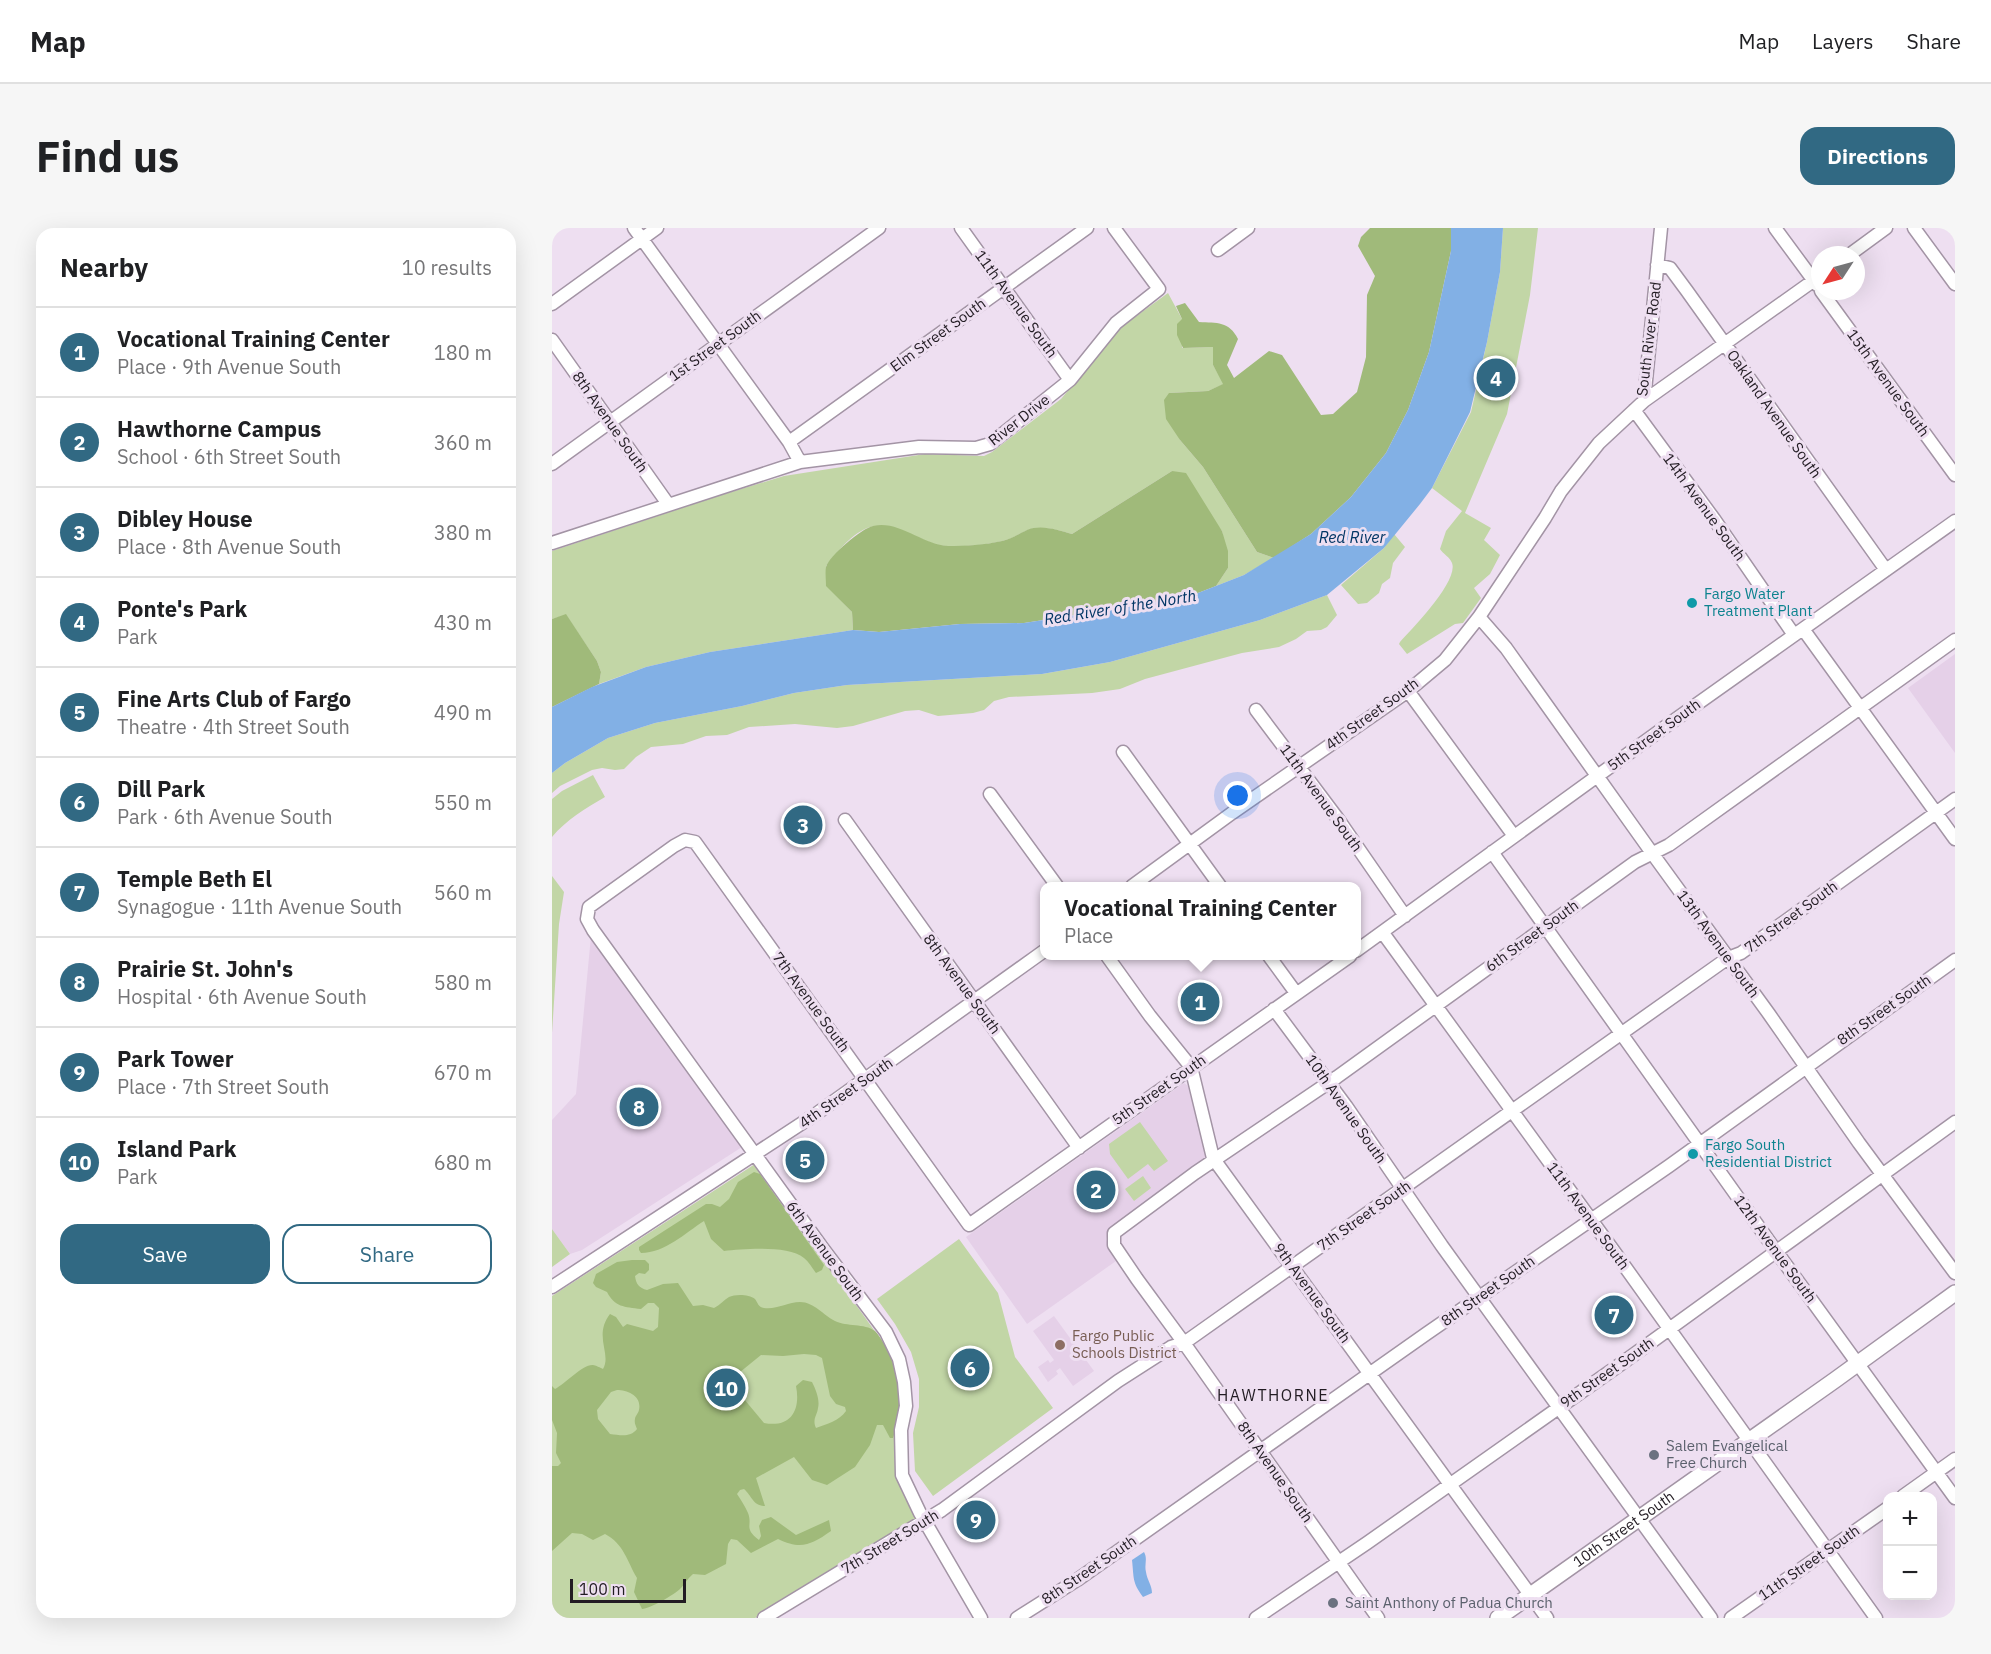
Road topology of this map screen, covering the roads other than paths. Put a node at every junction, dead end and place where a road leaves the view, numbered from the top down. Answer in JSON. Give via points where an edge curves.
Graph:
{"nodes":[{"id":1,"x":634,"y":228,"type":"edge"},
{"id":2,"x":657,"y":228,"type":"edge"},
{"id":3,"x":879,"y":228,"type":"edge"},
{"id":4,"x":961,"y":228,"type":"edge"},
{"id":5,"x":1088,"y":228,"type":"edge"},
{"id":6,"x":1114,"y":228,"type":"edge"},
{"id":7,"x":1248,"y":228,"type":"edge"},
{"id":8,"x":1661,"y":228,"type":"edge"},
{"id":9,"x":1775,"y":228,"type":"edge"},
{"id":10,"x":1886,"y":228,"type":"edge"},
{"id":11,"x":1914,"y":228,"type":"edge"},
{"id":12,"x":642,"y":239,"type":"junction"},
{"id":13,"x":1861,"y":246,"type":"edge"},
{"id":14,"x":1218,"y":250,"type":"dead end"},
{"id":15,"x":1658,"y":265,"type":"junction"},
{"id":16,"x":1811,"y":274,"type":"edge"},
{"id":17,"x":1955,"y":284,"type":"edge"},
{"id":18,"x":1004,"y":288,"type":"junction"},
{"id":19,"x":1811,"y":289,"type":"edge"},
{"id":20,"x":1830,"y":300,"type":"edge"},
{"id":21,"x":552,"y":304,"type":"edge"},
{"id":22,"x":552,"y":340,"type":"edge"},
{"id":23,"x":717,"y":344,"type":"junction"},
{"id":24,"x":1725,"y":344,"type":"junction"},
{"id":25,"x":1070,"y":380,"type":"junction"},
{"id":26,"x":1639,"y":405,"type":"junction"},
{"id":27,"x":610,"y":422,"type":"junction"},
{"id":28,"x":789,"y":442,"type":"junction"},
{"id":29,"x":800,"y":462,"type":"junction"},
{"id":30,"x":552,"y":464,"type":"edge"},
{"id":31,"x":1955,"y":475,"type":"edge"},
{"id":32,"x":1560,"y":491,"type":"joint"},
{"id":33,"x":668,"y":504,"type":"junction"},
{"id":34,"x":1955,"y":522,"type":"edge"},
{"id":35,"x":552,"y":543,"type":"edge"},
{"id":36,"x":1886,"y":570,"type":"junction"},
{"id":37,"x":1479,"y":617,"type":"junction"},
{"id":38,"x":1799,"y":632,"type":"junction"},
{"id":39,"x":1955,"y":640,"type":"edge"},
{"id":40,"x":1408,"y":691,"type":"junction"},
{"id":41,"x":1861,"y":708,"type":"junction"},
{"id":42,"x":1256,"y":710,"type":"dead end"},
{"id":43,"x":1654,"y":734,"type":"junction"},
{"id":44,"x":1123,"y":752,"type":"dead end"},
{"id":45,"x":1582,"y":754,"type":"junction"},
{"id":46,"x":1298,"y":766,"type":"junction"},
{"id":47,"x":1597,"y":775,"type":"junction"},
{"id":48,"x":990,"y":794,"type":"dead end"},
{"id":49,"x":1955,"y":799,"type":"edge"},
{"id":50,"x":1936,"y":813,"type":"junction"},
{"id":51,"x":845,"y":820,"type":"dead end"},
{"id":52,"x":1514,"y":836,"type":"junction"},
{"id":53,"x":1955,"y":839,"type":"edge"},
{"id":54,"x":691,"y":841,"type":"joint"},
{"id":55,"x":1190,"y":844,"type":"junction"},
{"id":56,"x":1492,"y":852,"type":"junction"},
{"id":57,"x":1652,"y":854,"type":"junction"},
{"id":58,"x":1054,"y":882,"type":"edge"},
{"id":59,"x":1138,"y":882,"type":"edge"},
{"id":60,"x":1217,"y":882,"type":"edge"},
{"id":61,"x":1405,"y":916,"type":"junction"},
{"id":62,"x":1544,"y":926,"type":"junction"},
{"id":63,"x":1383,"y":933,"type":"junction"},
{"id":64,"x":1361,"y":948,"type":"edge"},
{"id":65,"x":1040,"y":954,"type":"edge"},
{"id":66,"x":1728,"y":958,"type":"junction"},
{"id":67,"x":1110,"y":960,"type":"edge"},
{"id":68,"x":1272,"y":960,"type":"edge"},
{"id":69,"x":1344,"y":960,"type":"edge"},
{"id":70,"x":1955,"y":960,"type":"edge"},
{"id":71,"x":1296,"y":993,"type":"junction"},
{"id":72,"x":974,"y":1001,"type":"junction"},
{"id":73,"x":1435,"y":1005,"type":"junction"},
{"id":74,"x":1274,"y":1009,"type":"junction"},
{"id":75,"x":1621,"y":1034,"type":"junction"},
{"id":76,"x":1806,"y":1066,"type":"junction"},
{"id":77,"x":1191,"y":1067,"type":"junction"},
{"id":78,"x":866,"y":1079,"type":"junction"},
{"id":79,"x":1329,"y":1083,"type":"junction"},
{"id":80,"x":1511,"y":1112,"type":"junction"},
{"id":81,"x":1955,"y":1122,"type":"edge"},
{"id":82,"x":1700,"y":1143,"type":"junction"},
{"id":83,"x":1079,"y":1148,"type":"junction"},
{"id":84,"x":755,"y":1155,"type":"junction"},
{"id":85,"x":1214,"y":1160,"type":"junction"},
{"id":86,"x":1882,"y":1174,"type":"junction"},
{"id":87,"x":1403,"y":1188,"type":"junction"},
{"id":88,"x":1591,"y":1220,"type":"junction"},
{"id":89,"x":969,"y":1226,"type":"joint"},
{"id":90,"x":1113,"y":1236,"type":"joint"},
{"id":91,"x":1776,"y":1251,"type":"junction"},
{"id":92,"x":1292,"y":1266,"type":"junction"},
{"id":93,"x":1955,"y":1273,"type":"edge"},
{"id":94,"x":552,"y":1287,"type":"edge"},
{"id":95,"x":1955,"y":1293,"type":"edge"},
{"id":96,"x":1479,"y":1297,"type":"junction"},
{"id":97,"x":1669,"y":1329,"type":"junction"},
{"id":98,"x":1184,"y":1343,"type":"junction"},
{"id":99,"x":1858,"y":1364,"type":"junction"},
{"id":100,"x":1370,"y":1373,"type":"junction"},
{"id":101,"x":1559,"y":1407,"type":"junction"},
{"id":102,"x":1749,"y":1441,"type":"junction"},
{"id":103,"x":1260,"y":1451,"type":"junction"},
{"id":104,"x":1955,"y":1459,"type":"edge"},
{"id":105,"x":1937,"y":1473,"type":"junction"},
{"id":106,"x":1450,"y":1484,"type":"junction"},
{"id":107,"x":1911,"y":1492,"type":"edge"},
{"id":108,"x":1955,"y":1498,"type":"edge"},
{"id":109,"x":1883,"y":1511,"type":"edge"},
{"id":110,"x":1640,"y":1518,"type":"junction"},
{"id":111,"x":925,"y":1521,"type":"junction"},
{"id":112,"x":1828,"y":1551,"type":"junction"},
{"id":113,"x":1338,"y":1562,"type":"junction"},
{"id":114,"x":1530,"y":1595,"type":"junction"},
{"id":115,"x":764,"y":1618,"type":"edge"},
{"id":116,"x":981,"y":1618,"type":"edge"},
{"id":117,"x":1017,"y":1618,"type":"edge"},
{"id":118,"x":1256,"y":1618,"type":"edge"},
{"id":119,"x":1378,"y":1618,"type":"edge"},
{"id":120,"x":1498,"y":1618,"type":"edge"},
{"id":121,"x":1547,"y":1618,"type":"edge"},
{"id":122,"x":1711,"y":1618,"type":"edge"},
{"id":123,"x":1731,"y":1618,"type":"edge"},
{"id":124,"x":1876,"y":1618,"type":"edge"}],
"edges":[{"from":1,"to":12,"type":"street"},
{"from":2,"to":12,"type":"street"},
{"from":3,"to":23,"type":"street","name":"1st Street South"},
{"from":4,"to":18,"type":"street","name":"11th Avenue South"},
{"from":5,"to":18,"type":"street","name":"Elm Street South"},
{"from":6,"to":25,"type":"street","name":"River Drive","via":[[1159,289],[1116,323]]},
{"from":7,"to":14,"type":"street"},
{"from":8,"to":15,"type":"street","name":"South River Road"},
{"from":9,"to":16,"type":"street","name":"15th Avenue South"},
{"from":10,"to":13,"type":"street"},
{"from":11,"to":17,"type":"street"},
{"from":12,"to":21,"type":"street"},
{"from":12,"to":23,"type":"street"},
{"from":15,"to":24,"type":"street","name":"Oakland Avenue South","via":[[1670,268]]},
{"from":15,"to":26,"type":"street","name":"South River Road"},
{"from":18,"to":25,"type":"street","name":"11th Avenue South"},
{"from":18,"to":28,"type":"street","name":"Elm Street South"},
{"from":19,"to":24,"type":"street"},
{"from":20,"to":31,"type":"street","name":"15th Avenue South"},
{"from":22,"to":27,"type":"street","name":"8th Avenue South"},
{"from":23,"to":27,"type":"street","name":"1st Street South"},
{"from":23,"to":28,"type":"street"},
{"from":24,"to":26,"type":"street"},
{"from":24,"to":36,"type":"street","name":"Oakland Avenue South"},
{"from":25,"to":29,"type":"street","name":"River Drive","via":[[984,447],[919,447]]},
{"from":26,"to":32,"type":"street","name":"South River Road","via":[[1599,443]]},
{"from":26,"to":38,"type":"street","name":"14th Avenue South","via":[[1714,519]]},
{"from":27,"to":30,"type":"street","name":"1st Street South"},
{"from":27,"to":33,"type":"street","name":"8th Avenue South"},
{"from":28,"to":29,"type":"street"},
{"from":29,"to":33,"type":"street"},
{"from":32,"to":37,"type":"street","name":"4th Street South"},
{"from":33,"to":35,"type":"street"},
{"from":34,"to":36,"type":"street","name":"5th Street South"},
{"from":36,"to":38,"type":"street","name":"5th Street South"},
{"from":37,"to":40,"type":"street","name":"4th Street South","via":[[1445,660]]},
{"from":37,"to":45,"type":"street","name":"13th Avenue South"},
{"from":38,"to":41,"type":"street","name":"14th Avenue South"},
{"from":38,"to":43,"type":"street","name":"5th Street South"},
{"from":39,"to":41,"type":"street","name":"6th Street South"},
{"from":40,"to":46,"type":"street","name":"4th Street South"},
{"from":40,"to":52,"type":"street"},
{"from":41,"to":50,"type":"street","name":"14th Avenue South"},
{"from":41,"to":57,"type":"street","name":"6th Street South"},
{"from":42,"to":46,"type":"street","name":"11th Avenue South"},
{"from":43,"to":45,"type":"street","via":[[1606,763]]},
{"from":43,"to":47,"type":"street","name":"5th Street South"},
{"from":44,"to":55,"type":"street"},
{"from":45,"to":47,"type":"street","name":"13th Avenue South"},
{"from":46,"to":55,"type":"street","name":"4th Street South"},
{"from":46,"to":61,"type":"street","name":"11th Avenue South"},
{"from":47,"to":52,"type":"street","name":"5th Street South"},
{"from":47,"to":57,"type":"street","name":"13th Avenue South"},
{"from":48,"to":58,"type":"street"},
{"from":49,"to":50,"type":"street","name":"7th Street South"},
{"from":50,"to":53,"type":"street","name":"14th Avenue South"},
{"from":50,"to":66,"type":"street","name":"7th Street South","via":[[1741,953]]},
{"from":51,"to":72,"type":"street","name":"8th Avenue South"},
{"from":52,"to":56,"type":"street","name":"5th Street South"},
{"from":54,"to":78,"type":"street","name":"7th Avenue South"},
{"from":54,"to":84,"type":"street","name":"6th Avenue South","via":[[674,846],[592,905],[587,919]]},
{"from":55,"to":59,"type":"street","name":"4th Street South"},
{"from":55,"to":60,"type":"street"},
{"from":56,"to":61,"type":"street","name":"5th Street South"},
{"from":56,"to":62,"type":"street","name":"12th Avenue South"},
{"from":57,"to":62,"type":"street","name":"6th Street South"},
{"from":57,"to":66,"type":"street","name":"13th Avenue South"},
{"from":61,"to":63,"type":"street","name":"5th Street South"},
{"from":62,"to":73,"type":"street","name":"6th Street South"},
{"from":62,"to":75,"type":"street","name":"12th Avenue South"},
{"from":63,"to":64,"type":"street","name":"5th Street South"},
{"from":63,"to":73,"type":"street","name":"11th Avenue South"},
{"from":65,"to":72,"type":"street","name":"4th Street South"},
{"from":66,"to":75,"type":"street","name":"7th Street South"},
{"from":66,"to":76,"type":"street","name":"13th Avenue South"},
{"from":67,"to":77,"type":"street","name":"9th Avenue South"},
{"from":68,"to":71,"type":"street"},
{"from":69,"to":71,"type":"street","name":"5th Street South"},
{"from":70,"to":76,"type":"street","name":"8th Street South"},
{"from":71,"to":74,"type":"street","name":"5th Street South"},
{"from":72,"to":78,"type":"street","name":"4th Street South"},
{"from":72,"to":83,"type":"street","name":"8th Avenue South"},
{"from":73,"to":79,"type":"street","name":"6th Street South"},
{"from":73,"to":80,"type":"street","name":"11th Avenue South"},
{"from":74,"to":77,"type":"street","name":"5th Street South"},
{"from":74,"to":79,"type":"street","name":"10th Avenue South"},
{"from":75,"to":80,"type":"street","name":"7th Street South"},
{"from":75,"to":82,"type":"street","name":"12th Avenue South"},
{"from":76,"to":82,"type":"street","name":"8th Street South"},
{"from":76,"to":86,"type":"street","name":"13th Avenue South"},
{"from":77,"to":83,"type":"street","name":"5th Street South"},
{"from":77,"to":85,"type":"street","name":"9th Avenue South"},
{"from":78,"to":84,"type":"street","name":"4th Street South"},
{"from":78,"to":89,"type":"street","name":"7th Avenue South"},
{"from":79,"to":85,"type":"street","name":"6th Street South"},
{"from":79,"to":87,"type":"street","name":"10th Avenue South"},
{"from":80,"to":87,"type":"street","name":"7th Street South"},
{"from":80,"to":88,"type":"street","name":"11th Avenue South"},
{"from":81,"to":86,"type":"street","name":"9th Street South"},
{"from":82,"to":88,"type":"street","name":"8th Street South"},
{"from":82,"to":91,"type":"street","name":"12th Avenue South"},
{"from":83,"to":89,"type":"street","name":"5th Street South"},
{"from":84,"to":94,"type":"street","name":"4th Street South"},
{"from":84,"to":111,"type":"street","name":"6th Avenue South","via":[[886,1332],[899,1359],[906,1406],[901,1430],[902,1475]]},
{"from":85,"to":90,"type":"street","name":"6th Street South"},
{"from":85,"to":92,"type":"street","name":"9th Avenue South"},
{"from":86,"to":91,"type":"street","name":"9th Street South"},
{"from":86,"to":93,"type":"street","name":"13th Avenue South"},
{"from":87,"to":92,"type":"street","name":"7th Street South"},
{"from":87,"to":96,"type":"street","name":"10th Avenue South"},
{"from":88,"to":96,"type":"street","name":"8th Street South"},
{"from":88,"to":97,"type":"street","name":"11th Avenue South"},
{"from":90,"to":98,"type":"street","name":"8th Avenue South","via":[[1114,1245]]},
{"from":91,"to":97,"type":"street","name":"9th Street South"},
{"from":91,"to":99,"type":"street","name":"12th Avenue South"},
{"from":92,"to":98,"type":"street","name":"7th Street South"},
{"from":92,"to":100,"type":"street","name":"9th Avenue South"},
{"from":95,"to":99,"type":"main road","name":"10th Street South"},
{"from":96,"to":100,"type":"street","name":"8th Street South"},
{"from":96,"to":101,"type":"street","name":"10th Avenue South"},
{"from":97,"to":101,"type":"street","name":"9th Street South"},
{"from":97,"to":102,"type":"street","name":"11th Avenue South"},
{"from":98,"to":103,"type":"street","name":"8th Avenue South"},
{"from":98,"to":111,"type":"street","name":"7th Street South","via":[[1171,1347],[1118,1381]]},
{"from":99,"to":102,"type":"main road","name":"10th Street South"},
{"from":99,"to":105,"type":"street","name":"12th Avenue South"},
{"from":100,"to":103,"type":"street","name":"8th Street South"},
{"from":100,"to":106,"type":"street","name":"9th Avenue South"},
{"from":101,"to":106,"type":"street","name":"9th Street South"},
{"from":101,"to":110,"type":"street","name":"10th Avenue South"},
{"from":102,"to":110,"type":"main road","name":"10th Street South"},
{"from":102,"to":112,"type":"street","name":"11th Avenue South"},
{"from":103,"to":113,"type":"street","name":"8th Avenue South"},
{"from":103,"to":117,"type":"street","name":"8th Street South"},
{"from":104,"to":105,"type":"street"},
{"from":105,"to":107,"type":"street"},
{"from":105,"to":108,"type":"street","name":"12th Avenue South"},
{"from":106,"to":113,"type":"street","name":"9th Street South"},
{"from":106,"to":114,"type":"street","name":"9th Avenue South"},
{"from":109,"to":112,"type":"street","name":"11th Street South"},
{"from":110,"to":114,"type":"main road","name":"10th Street South"},
{"from":110,"to":122,"type":"street","name":"10th Avenue South"},
{"from":111,"to":115,"type":"street","name":"7th Street South"},
{"from":111,"to":116,"type":"street","name":"6th Avenue South"},
{"from":112,"to":123,"type":"street","name":"11th Street South"},
{"from":112,"to":124,"type":"street","name":"11th Avenue South"},
{"from":113,"to":118,"type":"street","name":"9th Street South"},
{"from":113,"to":119,"type":"street","name":"8th Avenue South"},
{"from":114,"to":120,"type":"main road","name":"10th Street South"},
{"from":114,"to":121,"type":"street","name":"9th Avenue South"}]}
